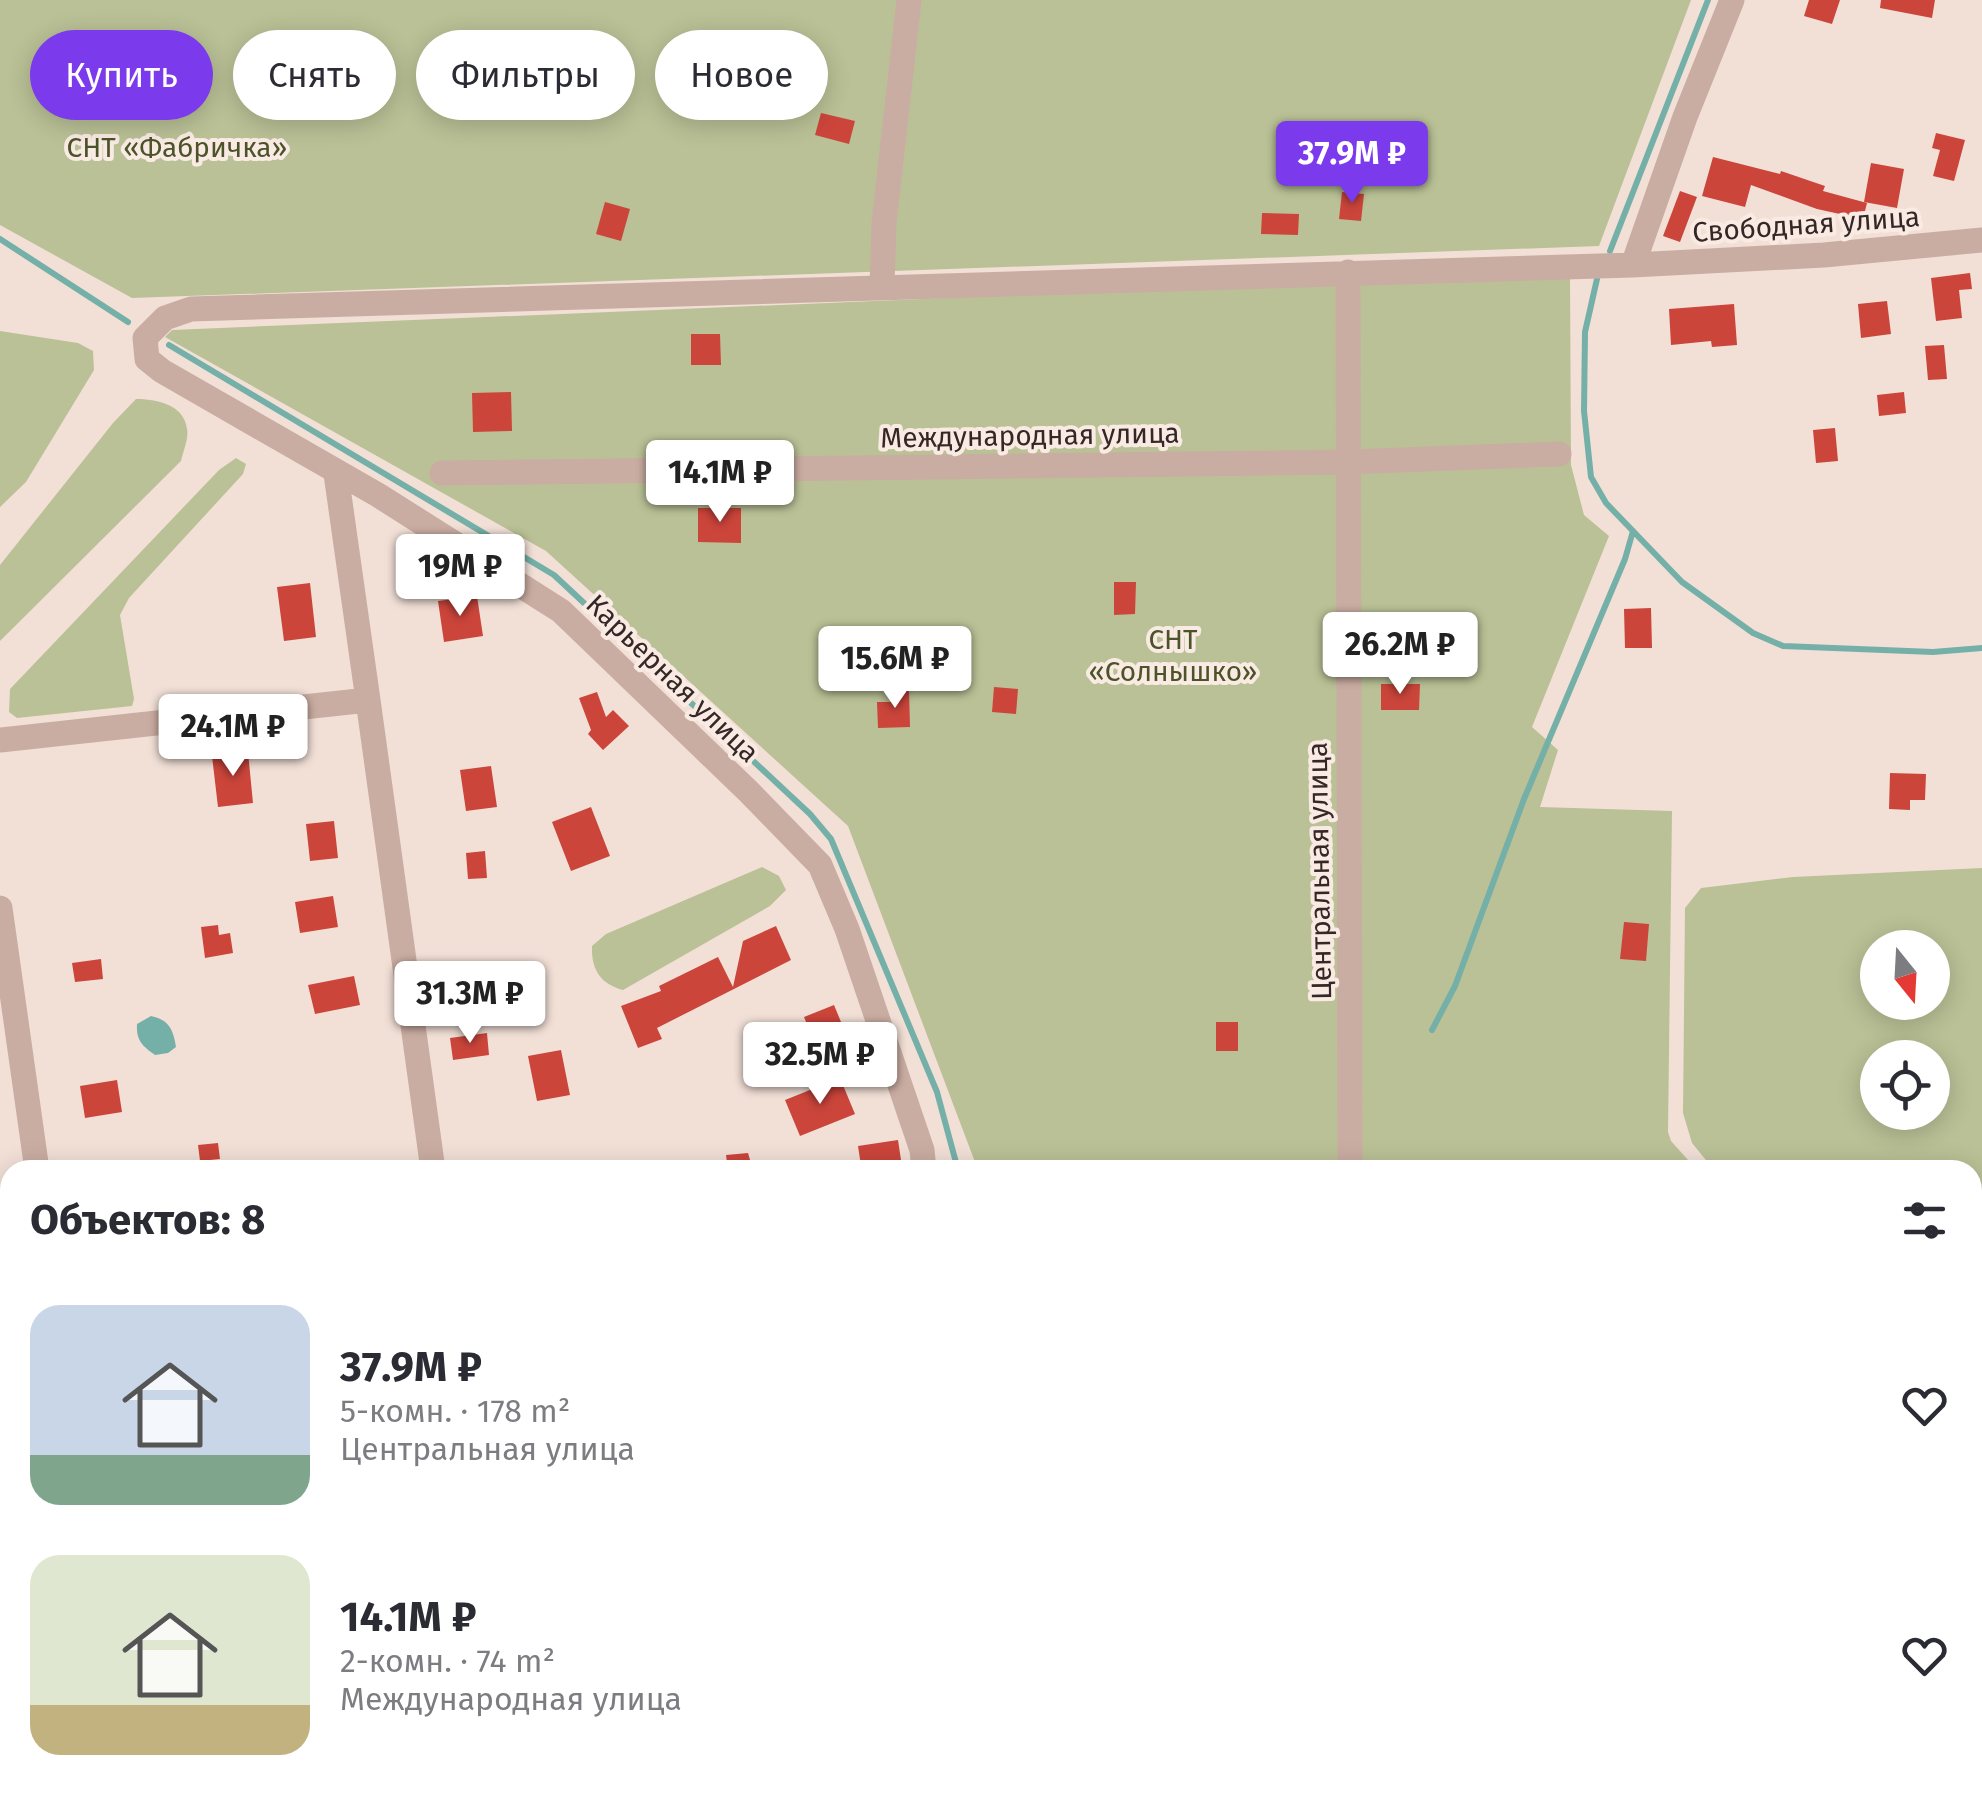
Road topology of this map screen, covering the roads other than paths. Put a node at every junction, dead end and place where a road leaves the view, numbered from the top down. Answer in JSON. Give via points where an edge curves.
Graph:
{"nodes":[{"id":1,"x":909,"y":0,"type":"edge"},
{"id":2,"x":1732,"y":0,"type":"edge"},
{"id":3,"x":1982,"y":240,"type":"edge"},
{"id":4,"x":1633,"y":265,"type":"junction"},
{"id":5,"x":1348,"y":272,"type":"junction"},
{"id":6,"x":882,"y":286,"type":"junction"},
{"id":7,"x":1559,"y":454,"type":"dead end"},
{"id":8,"x":1349,"y":462,"type":"junction"},
{"id":9,"x":442,"y":473,"type":"dead end"},
{"id":10,"x":336,"y":474,"type":"junction"},
{"id":11,"x":368,"y":700,"type":"junction"},
{"id":12,"x":0,"y":740,"type":"edge"},
{"id":13,"x":0,"y":908,"type":"edge"},
{"id":14,"x":37,"y":1160,"type":"edge"},
{"id":15,"x":432,"y":1160,"type":"edge"},
{"id":16,"x":923,"y":1160,"type":"edge"},
{"id":17,"x":1350,"y":1160,"type":"edge"}],
"edges":[{"from":1,"to":6,"type":"street"},
{"from":2,"to":4,"type":"street"},
{"from":3,"to":4,"type":"street","name":"Свободная улица"},
{"from":4,"to":5,"type":"street","name":"Свободная улица"},
{"from":5,"to":6,"type":"street","name":"Свободная улица"},
{"from":5,"to":8,"type":"street","name":"Центральная улица"},
{"from":6,"to":10,"type":"street","name":"Карьерная улица","via":[[191,308],[165,318],[146,338],[147,359],[162,371]]},
{"from":7,"to":8,"type":"street","name":"Международная улица"},
{"from":8,"to":9,"type":"street","name":"Международная улица"},
{"from":8,"to":17,"type":"street","name":"Центральная улица"},
{"from":10,"to":11,"type":"street"},
{"from":10,"to":16,"type":"street","name":"Карьерная улица","via":[[561,612],[820,864],[848,929]]},
{"from":11,"to":12,"type":"street"},
{"from":11,"to":15,"type":"street"},
{"from":13,"to":14,"type":"street"}]}
